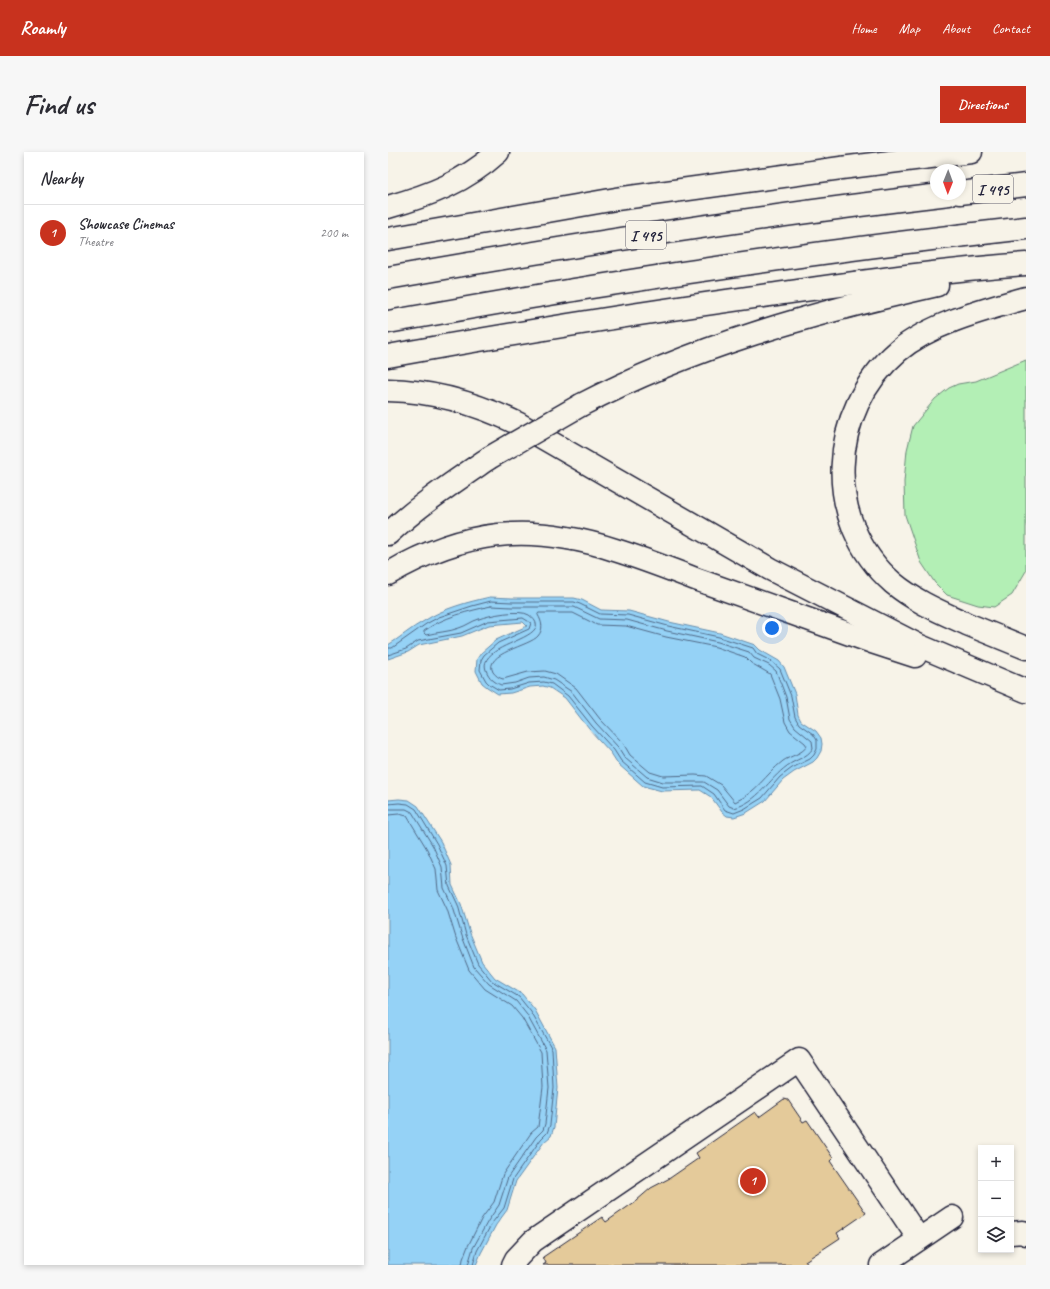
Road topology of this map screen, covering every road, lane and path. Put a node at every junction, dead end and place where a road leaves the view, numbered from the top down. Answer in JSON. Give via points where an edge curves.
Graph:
{"nodes":[{"id":1,"x":498,"y":152,"type":"edge"},
{"id":2,"x":971,"y":152,"type":"edge"},
{"id":3,"x":1026,"y":185,"type":"edge"},
{"id":4,"x":966,"y":192,"type":"edge"},
{"id":5,"x":930,"y":196,"type":"edge"},
{"id":6,"x":388,"y":207,"type":"edge"},
{"id":7,"x":1026,"y":228,"type":"edge"},
{"id":8,"x":388,"y":239,"type":"edge"},
{"id":9,"x":1026,"y":264,"type":"edge"},
{"id":10,"x":1026,"y":268,"type":"edge"},
{"id":11,"x":388,"y":278,"type":"edge"},
{"id":12,"x":1026,"y":298,"type":"edge"},
{"id":13,"x":388,"y":322,"type":"edge"},
{"id":14,"x":388,"y":356,"type":"edge"},
{"id":15,"x":388,"y":390,"type":"edge"},
{"id":16,"x":388,"y":534,"type":"edge"},
{"id":17,"x":388,"y":574,"type":"edge"},
{"id":18,"x":1026,"y":648,"type":"edge"},
{"id":19,"x":1026,"y":691,"type":"edge"},
{"id":20,"x":952,"y":1217,"type":"dead end"},
{"id":21,"x":1014,"y":1233,"type":"edge"},
{"id":22,"x":1026,"y":1234,"type":"edge"},
{"id":23,"x":919,"y":1239,"type":"junction"},
{"id":24,"x":513,"y":1265,"type":"edge"},
{"id":25,"x":881,"y":1265,"type":"edge"}],
"edges":[{"from":1,"to":6,"type":"main road","via":[[484,165],[446,187],[424,197]]},
{"from":2,"to":8,"type":"main road","via":[[616,199]]},
{"from":3,"to":4,"type":"main road","number":"I 495"},
{"from":5,"to":11,"type":"main road","number":"I 495","via":[[635,236]]},
{"from":7,"to":13,"type":"main road","via":[[726,266]]},
{"from":9,"to":14,"type":"main road","via":[[704,304]]},
{"from":10,"to":16,"type":"main road","bridge":true,"via":[[924,288],[774,327],[674,361],[613,388],[489,458],[427,502]]},
{"from":12,"to":18,"type":"main road","via":[[935,329],[898,352],[872,381],[856,410],[845,445],[843,482],[844,498],[854,528],[870,557],[892,582],[920,603]]},
{"from":15,"to":19,"type":"main road","via":[[463,401],[519,424],[782,576],[920,646]]},
{"from":17,"to":19,"type":"main road","via":[[442,548],[492,535],[516,533],[566,537],[615,550],[872,642]]},
{"from":20,"to":23,"type":"main road"},
{"from":21,"to":22,"type":"main road"},
{"from":23,"to":24,"type":"main road","via":[[799,1060],[533,1241]]},
{"from":23,"to":25,"type":"main road"}]}
